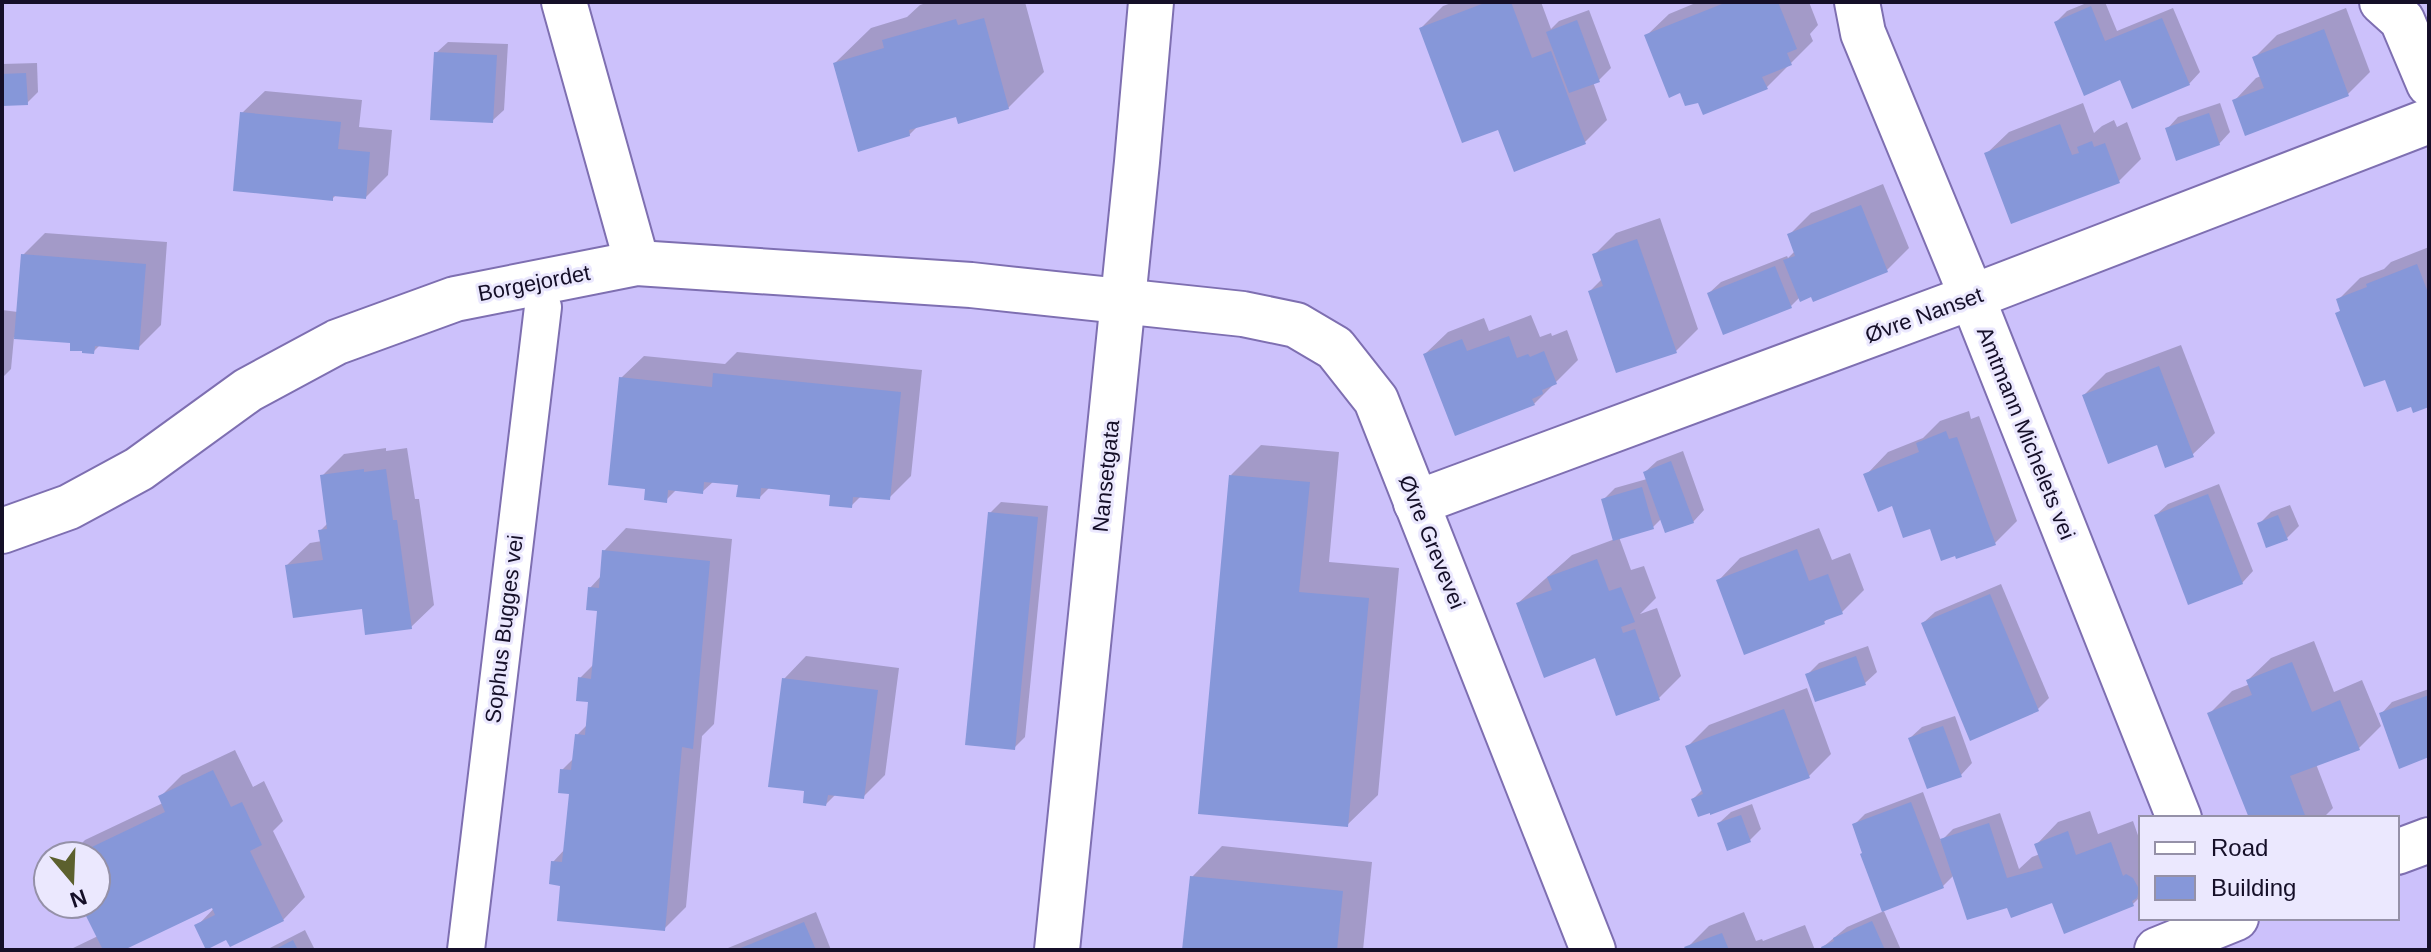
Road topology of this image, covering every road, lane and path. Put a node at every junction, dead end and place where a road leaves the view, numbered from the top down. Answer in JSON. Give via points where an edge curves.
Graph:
{"nodes":[{"id":1,"x":564,"y":2,"type":"edge"},
{"id":2,"x":1151,"y":2,"type":"edge"},
{"id":3,"x":1857,"y":2,"type":"edge"},
{"id":4,"x":2382,"y":2,"type":"edge"},
{"id":5,"x":2429,"y":84,"type":"edge"},
{"id":6,"x":2429,"y":121,"type":"edge"},
{"id":7,"x":637,"y":263,"type":"junction"},
{"id":8,"x":1972,"y":297,"type":"junction"},
{"id":9,"x":1123,"y":300,"type":"junction"},
{"id":10,"x":543,"y":307,"type":"dead end"},
{"id":11,"x":1416,"y":503,"type":"junction"},
{"id":12,"x":2,"y":531,"type":"edge"},
{"id":13,"x":2178,"y":816,"type":"edge"},
{"id":14,"x":2429,"y":840,"type":"edge"},
{"id":15,"x":2399,"y":851,"type":"edge"},
{"id":16,"x":2225,"y":928,"type":"edge"},
{"id":17,"x":466,"y":950,"type":"edge"},
{"id":18,"x":1057,"y":950,"type":"edge"},
{"id":19,"x":1593,"y":950,"type":"edge"},
{"id":20,"x":2157,"y":950,"type":"edge"}],
"edges":[{"from":1,"to":7,"type":"street"},
{"from":2,"to":9,"type":"street","name":"Nansetgata"},
{"from":3,"to":8,"type":"street","name":"Amtmann Michelets vei","via":[[1863,33]]},
{"from":4,"to":5,"type":"street","via":[[2402,20]]},
{"from":6,"to":8,"type":"street","name":"Øvre Nanset"},
{"from":7,"to":9,"type":"street","name":"Borgejordet"},
{"from":7,"to":12,"type":"street","name":"Borgejordet","via":[[455,299],[337,342],[248,390],[139,469],[69,507]]},
{"from":8,"to":11,"type":"street","name":"Øvre Nanset"},
{"from":8,"to":13,"type":"street","name":"Amtmann Michelets vei"},
{"from":9,"to":11,"type":"street","name":"Øvre Grevevei","via":[[1296,325],[1335,348],[1376,400]]},
{"from":9,"to":18,"type":"street","name":"Nansetgata"},
{"from":10,"to":17,"type":"street","name":"Sophus Bugges vei"},
{"from":11,"to":19,"type":"street","name":"Øvre Grevevei"},
{"from":14,"to":15,"type":"street"},
{"from":16,"to":20,"type":"street"}]}
